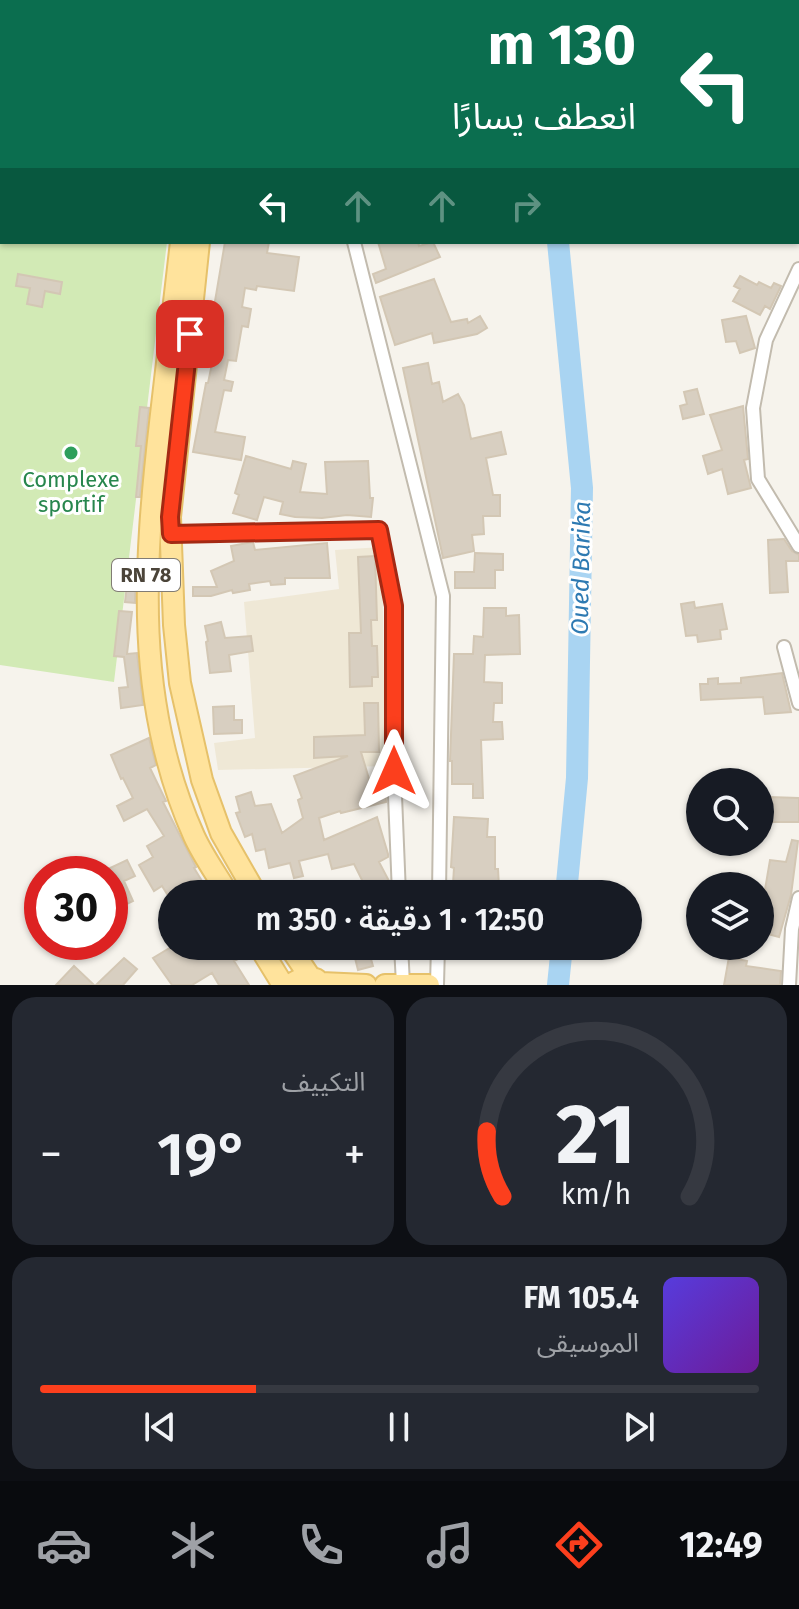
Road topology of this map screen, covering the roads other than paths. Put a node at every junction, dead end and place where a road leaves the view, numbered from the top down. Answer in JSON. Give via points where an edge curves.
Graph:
{"nodes":[{"id":1,"x":181,"y":244,"type":"edge"},
{"id":2,"x":199,"y":244,"type":"edge"},
{"id":3,"x":355,"y":244,"type":"edge"},
{"id":4,"x":799,"y":269,"type":"edge"},
{"id":5,"x":171,"y":534,"type":"junction"},
{"id":6,"x":799,"y":546,"type":"edge"},
{"id":7,"x":784,"y":647,"type":"dead end"},
{"id":8,"x":794,"y":665,"type":"edge"},
{"id":9,"x":799,"y":703,"type":"edge"},
{"id":10,"x":220,"y":880,"type":"edge"},
{"id":11,"x":248,"y":880,"type":"edge"},
{"id":12,"x":398,"y":880,"type":"edge"},
{"id":13,"x":439,"y":880,"type":"edge"},
{"id":14,"x":799,"y":898,"type":"edge"},
{"id":15,"x":265,"y":960,"type":"edge"},
{"id":16,"x":268,"y":960,"type":"edge"},
{"id":17,"x":300,"y":960,"type":"edge"},
{"id":18,"x":398,"y":960,"type":"edge"},
{"id":19,"x":438,"y":960,"type":"edge"},
{"id":20,"x":317,"y":982,"type":"edge"},
{"id":21,"x":394,"y":984,"type":"edge"},
{"id":22,"x":271,"y":985,"type":"edge"},
{"id":23,"x":286,"y":985,"type":"edge"},
{"id":24,"x":366,"y":985,"type":"edge"},
{"id":25,"x":429,"y":985,"type":"edge"},
{"id":26,"x":437,"y":985,"type":"edge"},
{"id":27,"x":789,"y":985,"type":"edge"}],
"edges":[{"from":1,"to":10,"type":"main road","number":"RN 78","via":[[148,523],[145,598],[164,751],[195,837]]},
{"from":2,"to":5,"type":"main road","number":"RN 78"},
{"from":3,"to":13,"type":"street","via":[[443,596]]},
{"from":4,"to":6,"type":"street","via":[[766,340],[753,408],[758,479]]},
{"from":5,"to":11,"type":"main road","number":"RN 78","via":[[180,683],[193,743],[221,833]]},
{"from":5,"to":12,"type":"street","via":[[379,530],[394,606]]},
{"from":7,"to":8,"type":"street"},
{"from":8,"to":9,"type":"street"},
{"from":14,"to":27,"type":"street"},
{"from":15,"to":22,"type":"main road"},
{"from":16,"to":23,"type":"main road"},
{"from":17,"to":20,"type":"main road"},
{"from":18,"to":21,"type":"street"},
{"from":19,"to":26,"type":"street"},
{"from":20,"to":23,"type":"main road","via":[[298,978]]},
{"from":20,"to":24,"type":"main road"},
{"from":21,"to":25,"type":"main road"}]}
